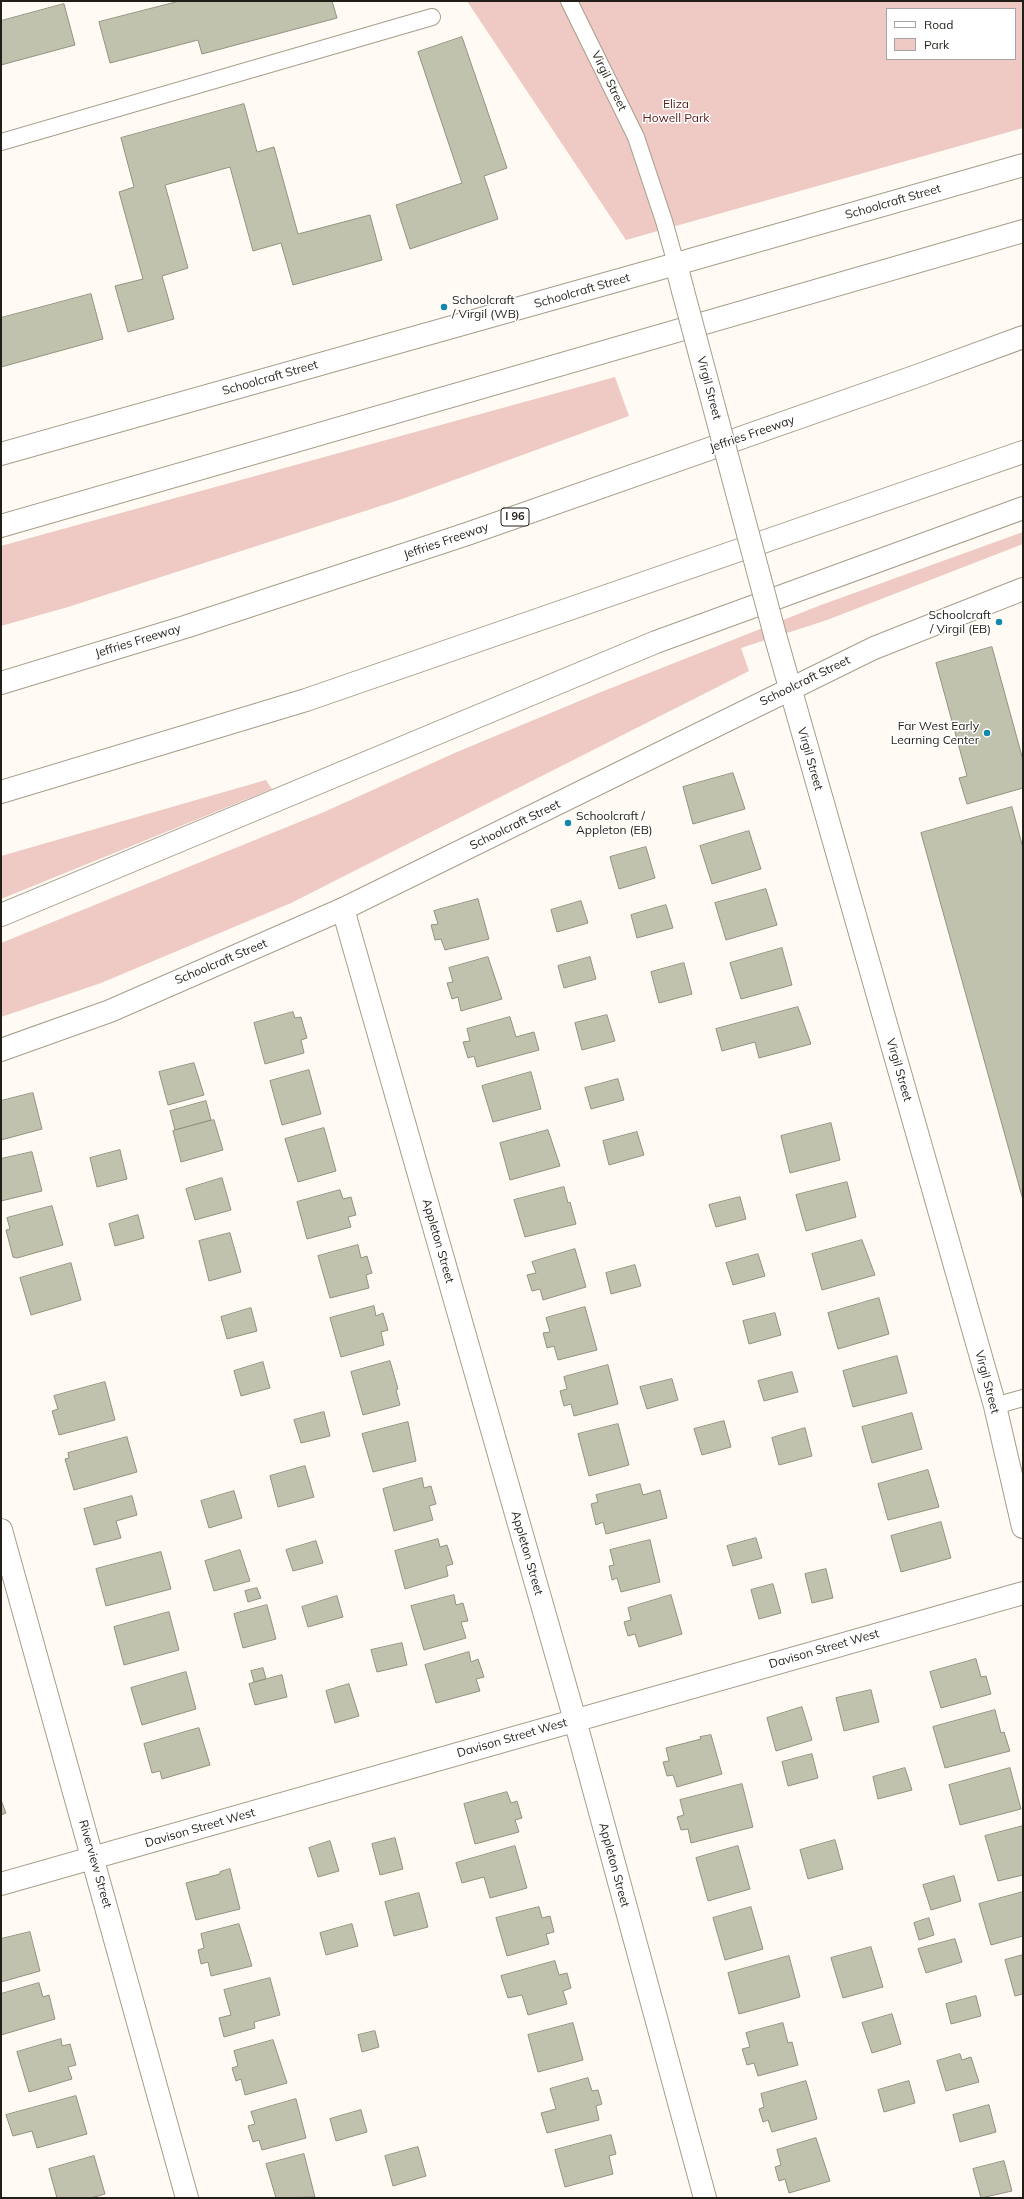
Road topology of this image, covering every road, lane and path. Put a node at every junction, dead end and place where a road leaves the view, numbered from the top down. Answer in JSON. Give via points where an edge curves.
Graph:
{"nodes":[{"id":1,"x":569,"y":1,"type":"edge"},
{"id":2,"x":432,"y":17,"type":"dead end"},
{"id":3,"x":1,"y":142,"type":"edge"},
{"id":4,"x":1023,"y":165,"type":"edge"},
{"id":5,"x":1023,"y":231,"type":"edge"},
{"id":6,"x":676,"y":264,"type":"junction"},
{"id":7,"x":1023,"y":337,"type":"edge"},
{"id":8,"x":1023,"y":452,"type":"edge"},
{"id":9,"x":1,"y":454,"type":"edge"},
{"id":10,"x":1023,"y":508,"type":"edge"},
{"id":11,"x":1,"y":526,"type":"edge"},
{"id":12,"x":1023,"y":589,"type":"edge"},
{"id":13,"x":1,"y":682,"type":"edge"},
{"id":14,"x":789,"y":688,"type":"junction"},
{"id":15,"x":1,"y":792,"type":"edge"},
{"id":16,"x":343,"y":909,"type":"junction"},
{"id":17,"x":1,"y":915,"type":"edge"},
{"id":18,"x":1,"y":1050,"type":"edge"},
{"id":19,"x":1023,"y":1398,"type":"edge"},
{"id":20,"x":995,"y":1406,"type":"junction"},
{"id":21,"x":1023,"y":1527,"type":"edge"},
{"id":22,"x":1,"y":1530,"type":"edge"},
{"id":23,"x":1023,"y":1593,"type":"edge"},
{"id":24,"x":575,"y":1720,"type":"junction"},
{"id":25,"x":94,"y":1858,"type":"junction"},
{"id":26,"x":1,"y":1884,"type":"edge"},
{"id":27,"x":187,"y":2198,"type":"edge"},
{"id":28,"x":705,"y":2198,"type":"edge"}],
"edges":[{"from":1,"to":6,"type":"lane","name":"Virgil Street","via":[[636,137]]},
{"from":2,"to":3,"type":"lane"},
{"from":4,"to":6,"type":"main road","name":"Schoolcraft Street"},
{"from":5,"to":11,"type":"main road"},
{"from":6,"to":9,"type":"main road","name":"Schoolcraft Street"},
{"from":6,"to":14,"type":"main road","name":"Virgil Street","bridge":true},
{"from":7,"to":13,"type":"main road","name":"Jeffries Freeway","number":"I 96","via":[[914,378],[466,534],[184,627]]},
{"from":8,"to":15,"type":"main road","via":[[306,700]]},
{"from":10,"to":17,"type":"main road","via":[[656,642]]},
{"from":12,"to":14,"type":"main road","name":"Schoolcraft Street","via":[[874,648]]},
{"from":14,"to":16,"type":"main road","name":"Schoolcraft Street"},
{"from":14,"to":20,"type":"main road","name":"Virgil Street"},
{"from":16,"to":18,"type":"main road","name":"Schoolcraft Street","via":[[110,1010]]},
{"from":16,"to":24,"type":"main road","name":"Appleton Street"},
{"from":19,"to":20,"type":"lane"},
{"from":20,"to":21,"type":"main road","name":"Virgil Street"},
{"from":22,"to":25,"type":"main road","name":"Riverview Street"},
{"from":23,"to":24,"type":"main road","name":"Davison Street West"},
{"from":24,"to":25,"type":"main road","name":"Davison Street West"},
{"from":24,"to":28,"type":"main road","name":"Appleton Street"},
{"from":25,"to":26,"type":"main road","name":"Davison Street West"},
{"from":25,"to":27,"type":"main road","name":"Riverview Street"}]}
